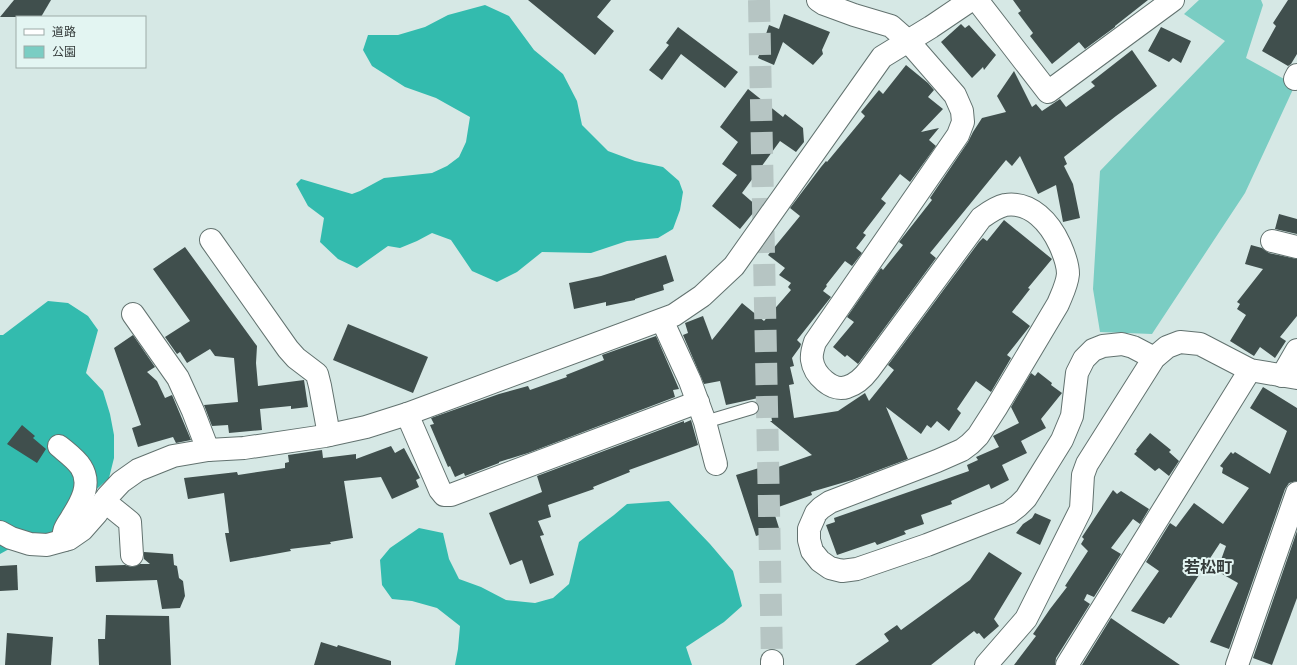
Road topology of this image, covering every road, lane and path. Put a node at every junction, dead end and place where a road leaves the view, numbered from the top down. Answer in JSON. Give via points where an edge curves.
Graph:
{"nodes":[{"id":1,"x":818,"y":0,"type":"edge"},
{"id":2,"x":971,"y":0,"type":"edge"},
{"id":3,"x":977,"y":0,"type":"edge"},
{"id":4,"x":1173,"y":0,"type":"edge"},
{"id":5,"x":908,"y":41,"type":"junction"},
{"id":6,"x":211,"y":240,"type":"dead end"},
{"id":7,"x":1272,"y":241,"type":"dead end"},
{"id":8,"x":1297,"y":247,"type":"edge"},
{"id":9,"x":133,"y":314,"type":"dead end"},
{"id":10,"x":662,"y":320,"type":"junction"},
{"id":11,"x":1297,"y":350,"type":"edge"},
{"id":12,"x":1154,"y":358,"type":"junction"},
{"id":13,"x":1250,"y":370,"type":"junction"},
{"id":14,"x":1289,"y":377,"type":"edge"},
{"id":15,"x":752,"y":408,"type":"dead end"},
{"id":16,"x":702,"y":412,"type":"junction"},
{"id":17,"x":407,"y":414,"type":"junction"},
{"id":18,"x":329,"y":435,"type":"junction"},
{"id":19,"x":59,"y":446,"type":"dead end"},
{"id":20,"x":208,"y":450,"type":"junction"},
{"id":21,"x":716,"y":464,"type":"dead end"},
{"id":22,"x":1297,"y":493,"type":"edge"},
{"id":23,"x":104,"y":501,"type":"junction"},
{"id":24,"x":0,"y":532,"type":"edge"},
{"id":25,"x":64,"y":540,"type":"junction"},
{"id":26,"x":132,"y":555,"type":"dead end"},
{"id":27,"x":986,"y":665,"type":"edge"},
{"id":28,"x":1067,"y":665,"type":"edge"},
{"id":29,"x":1237,"y":665,"type":"edge"}],
"edges":[{"from":1,"to":5,"type":"street","via":[[854,15],[891,26]]},
{"from":2,"to":5,"type":"street"},
{"from":3,"to":4,"type":"street","via":[[1048,92]]},
{"from":5,"to":10,"type":"street","via":[[882,57],[734,266],[702,296]]},
{"from":5,"to":12,"type":"street","via":[[955,96],[962,111],[963,122],[958,135],[815,342],[812,357],[814,368],[823,380],[834,386],[849,387],[860,381],[981,218],[1004,205],[1029,208],[1050,228],[1065,256],[1068,274],[1058,304],[978,436],[962,450],[843,496],[820,508],[809,530],[812,551],[830,568],[842,571],[857,569],[1009,513],[1026,498],[1062,440],[1072,416],[1078,372],[1084,359],[1093,350],[1103,346],[1122,344]]},
{"from":6,"to":18,"type":"street","via":[[288,349],[317,374]]},
{"from":7,"to":8,"type":"street"},
{"from":9,"to":20,"type":"street","via":[[178,378]]},
{"from":10,"to":16,"type":"street"},
{"from":10,"to":17,"type":"street"},
{"from":11,"to":14,"type":"street"},
{"from":12,"to":13,"type":"street","via":[[1167,347],[1180,342],[1200,344]]},
{"from":12,"to":27,"type":"street","via":[[1087,464],[1083,475],[1081,510],[1026,619]]},
{"from":13,"to":14,"type":"street"},
{"from":13,"to":28,"type":"street"},
{"from":15,"to":16,"type":"lane"},
{"from":16,"to":17,"type":"street","via":[[451,495],[444,495],[440,490]]},
{"from":16,"to":21,"type":"street"},
{"from":17,"to":18,"type":"street"},
{"from":18,"to":20,"type":"street","via":[[244,448]]},
{"from":19,"to":25,"type":"street","via":[[82,468],[86,485],[81,502],[64,530]]},
{"from":20,"to":23,"type":"street","via":[[174,456],[138,470],[111,491]]},
{"from":22,"to":29,"type":"street"},
{"from":23,"to":25,"type":"street","via":[[82,530]]},
{"from":23,"to":26,"type":"street","via":[[130,522]]},
{"from":24,"to":25,"type":"street","via":[[30,544],[47,545]]}]}
